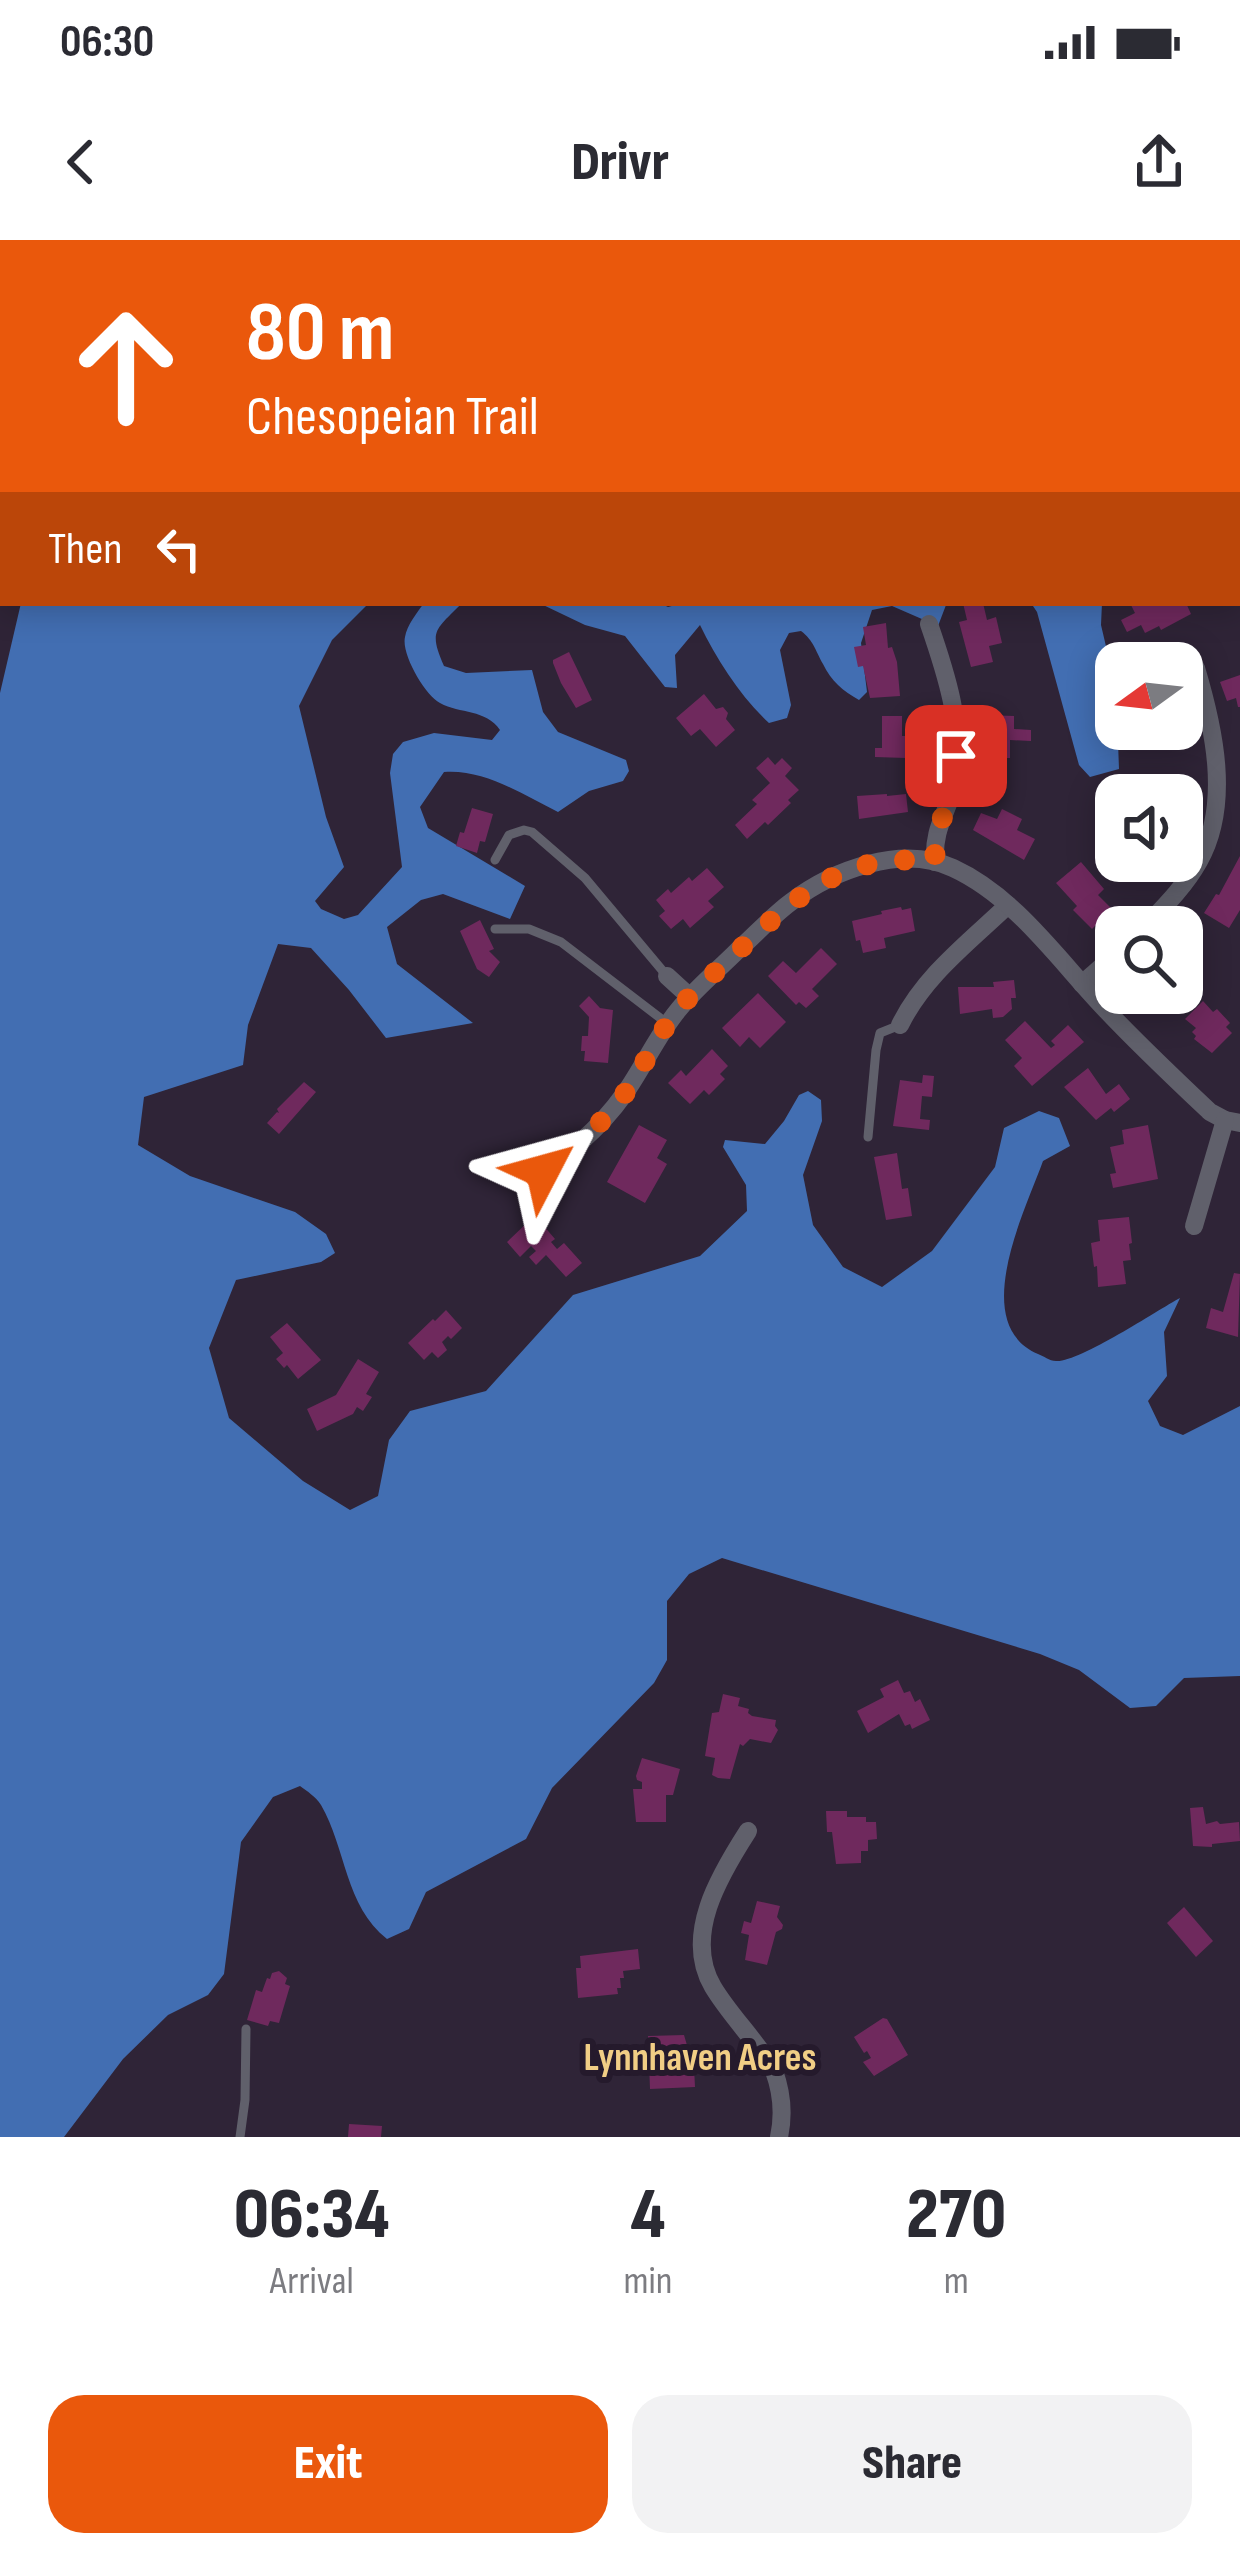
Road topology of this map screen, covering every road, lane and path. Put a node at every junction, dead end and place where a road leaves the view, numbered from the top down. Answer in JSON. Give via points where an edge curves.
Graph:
{"nodes":[{"id":1,"x":929,"y":624,"type":"dead end"},
{"id":2,"x":1203,"y":698,"type":"edge"},
{"id":3,"x":495,"y":860,"type":"dead end"},
{"id":4,"x":935,"y":862,"type":"junction"},
{"id":5,"x":1008,"y":905,"type":"junction"},
{"id":6,"x":1164,"y":906,"type":"edge"},
{"id":7,"x":495,"y":929,"type":"dead end"},
{"id":8,"x":1095,"y":973,"type":"edge"},
{"id":9,"x":668,"y":976,"type":"joint"},
{"id":10,"x":1082,"y":984,"type":"junction"},
{"id":11,"x":690,"y":997,"type":"junction"},
{"id":12,"x":668,"y":1024,"type":"junction"},
{"id":13,"x":900,"y":1025,"type":"joint"},
{"id":14,"x":1232,"y":1122,"type":"edge"},
{"id":15,"x":868,"y":1137,"type":"dead end"},
{"id":16,"x":523,"y":1182,"type":"dead end"},
{"id":17,"x":1194,"y":1226,"type":"dead end"},
{"id":18,"x":748,"y":1831,"type":"dead end"},
{"id":19,"x":246,"y":2029,"type":"dead end"},
{"id":20,"x":240,"y":2137,"type":"edge"},
{"id":21,"x":779,"y":2137,"type":"edge"}],
"edges":[{"from":1,"to":4,"type":"street","via":[[951,700],[956,756]]},
{"from":2,"to":6,"type":"street","via":[[1215,812],[1199,861]]},
{"from":3,"to":9,"type":"lane","via":[[509,835],[532,832],[585,878]]},
{"from":4,"to":5,"type":"street"},
{"from":4,"to":11,"type":"street","via":[[893,860],[824,881],[790,902]]},
{"from":5,"to":10,"type":"street"},
{"from":5,"to":13,"type":"street","via":[[939,968]]},
{"from":7,"to":12,"type":"lane","via":[[529,929],[561,942]]},
{"from":8,"to":10,"type":"street"},
{"from":9,"to":11,"type":"street"},
{"from":10,"to":14,"type":"street","via":[[1210,1112]]},
{"from":11,"to":12,"type":"street"},
{"from":12,"to":16,"type":"street","via":[[599,1124]]},
{"from":13,"to":15,"type":"lane","via":[[880,1033]]},
{"from":14,"to":17,"type":"street"},
{"from":18,"to":21,"type":"street","via":[[719,1882],[701,1949],[711,1984],[774,2071],[783,2109]]},
{"from":19,"to":20,"type":"lane"}]}
